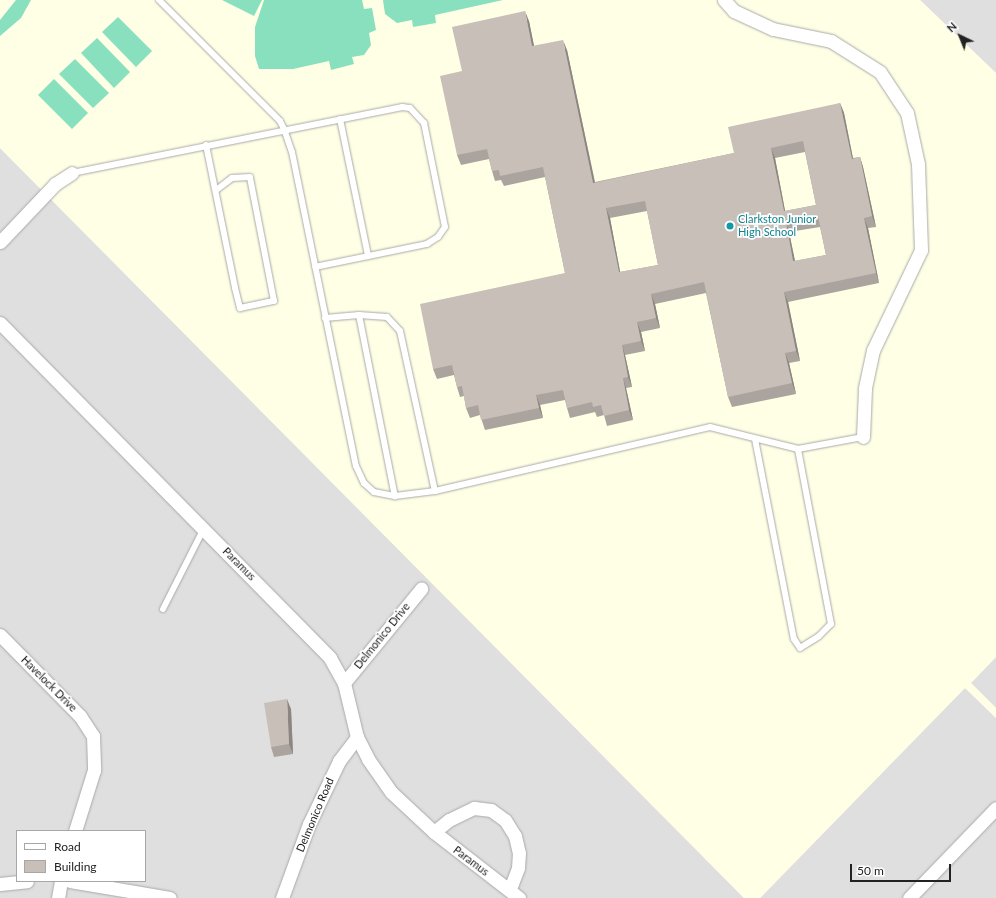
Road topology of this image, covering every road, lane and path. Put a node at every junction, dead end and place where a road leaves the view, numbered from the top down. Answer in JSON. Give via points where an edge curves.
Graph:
{"nodes":[{"id":1,"x":159,"y":0,"type":"edge"},
{"id":2,"x":724,"y":0,"type":"edge"},
{"id":3,"x":340,"y":119,"type":"junction"},
{"id":4,"x":284,"y":130,"type":"junction"},
{"id":5,"x":206,"y":145,"type":"junction"},
{"id":6,"x":72,"y":173,"type":"joint"},
{"id":7,"x":216,"y":190,"type":"junction"},
{"id":8,"x":0,"y":242,"type":"edge"},
{"id":9,"x":368,"y":256,"type":"junction"},
{"id":10,"x":315,"y":267,"type":"junction"},
{"id":11,"x":359,"y":315,"type":"junction"},
{"id":12,"x":325,"y":318,"type":"junction"},
{"id":13,"x":0,"y":323,"type":"edge"},
{"id":14,"x":863,"y":437,"type":"joint"},
{"id":15,"x":755,"y":439,"type":"junction"},
{"id":16,"x":798,"y":449,"type":"junction"},
{"id":17,"x":435,"y":491,"type":"junction"},
{"id":18,"x":395,"y":496,"type":"junction"},
{"id":19,"x":204,"y":528,"type":"junction"},
{"id":20,"x":421,"y":589,"type":"dead end"},
{"id":21,"x":163,"y":609,"type":"dead end"},
{"id":22,"x":0,"y":635,"type":"edge"},
{"id":23,"x":344,"y":683,"type":"junction"},
{"id":24,"x":357,"y":737,"type":"junction"},
{"id":25,"x":996,"y":808,"type":"edge"},
{"id":26,"x":75,"y":830,"type":"edge"},
{"id":27,"x":434,"y":832,"type":"junction"},
{"id":28,"x":18,"y":882,"type":"edge"},
{"id":29,"x":61,"y":882,"type":"edge"},
{"id":30,"x":76,"y":882,"type":"edge"},
{"id":31,"x":0,"y":884,"type":"edge"},
{"id":32,"x":514,"y":893,"type":"edge"},
{"id":33,"x":58,"y":898,"type":"edge"},
{"id":34,"x":170,"y":898,"type":"edge"},
{"id":35,"x":282,"y":898,"type":"edge"},
{"id":36,"x":910,"y":898,"type":"edge"}],
"edges":[{"from":1,"to":4,"type":"lane","via":[[280,121]]},
{"from":2,"to":14,"type":"street","via":[[734,11],[774,29],[831,41],[880,72],[907,113],[918,164],[921,250],[873,350],[864,389]]},
{"from":3,"to":4,"type":"lane"},
{"from":3,"to":9,"type":"lane"},
{"from":3,"to":9,"type":"lane","via":[[402,107],[417,113],[424,123],[445,216],[445,227],[438,237],[427,244]]},
{"from":4,"to":5,"type":"lane"},
{"from":4,"to":10,"type":"lane","via":[[292,152]]},
{"from":5,"to":6,"type":"lane"},
{"from":5,"to":7,"type":"lane"},
{"from":6,"to":8,"type":"street","via":[[55,184]]},
{"from":7,"to":7,"type":"lane","via":[[240,308],[274,301],[250,177],[232,178]]},
{"from":9,"to":10,"type":"lane"},
{"from":10,"to":12,"type":"lane"},
{"from":11,"to":12,"type":"lane"},
{"from":11,"to":17,"type":"lane","via":[[387,317],[400,331]]},
{"from":11,"to":18,"type":"lane"},
{"from":12,"to":18,"type":"lane","via":[[356,466],[364,483],[374,492]]},
{"from":13,"to":19,"type":"street","name":"Paramus"},
{"from":14,"to":16,"type":"lane"},
{"from":15,"to":16,"type":"lane"},
{"from":15,"to":16,"type":"lane","via":[[794,639],[800,648],[819,636],[831,624]]},
{"from":15,"to":17,"type":"lane","via":[[710,427]]},
{"from":17,"to":18,"type":"lane"},
{"from":19,"to":21,"type":"lane"},
{"from":19,"to":23,"type":"street","name":"Paramus","via":[[316,642],[330,658]]},
{"from":20,"to":23,"type":"street","name":"Delmonico Drive"},
{"from":22,"to":26,"type":"street","name":"Havelock Drive","via":[[80,716],[93,736],[96,754],[94,770]]},
{"from":23,"to":24,"type":"street","name":"Paramus"},
{"from":24,"to":27,"type":"street","name":"Paramus","via":[[390,792]]},
{"from":24,"to":35,"type":"street","name":"Delmonico Road","via":[[339,761],[309,824]]},
{"from":25,"to":36,"type":"street"},
{"from":27,"to":32,"type":"street","name":"Paramus"},
{"from":27,"to":32,"type":"street","name":"Paramus","via":[[449,820],[474,808],[491,810],[505,820],[515,836],[519,853]]},
{"from":28,"to":31,"type":"street"},
{"from":29,"to":33,"type":"street"},
{"from":30,"to":34,"type":"street"}]}
